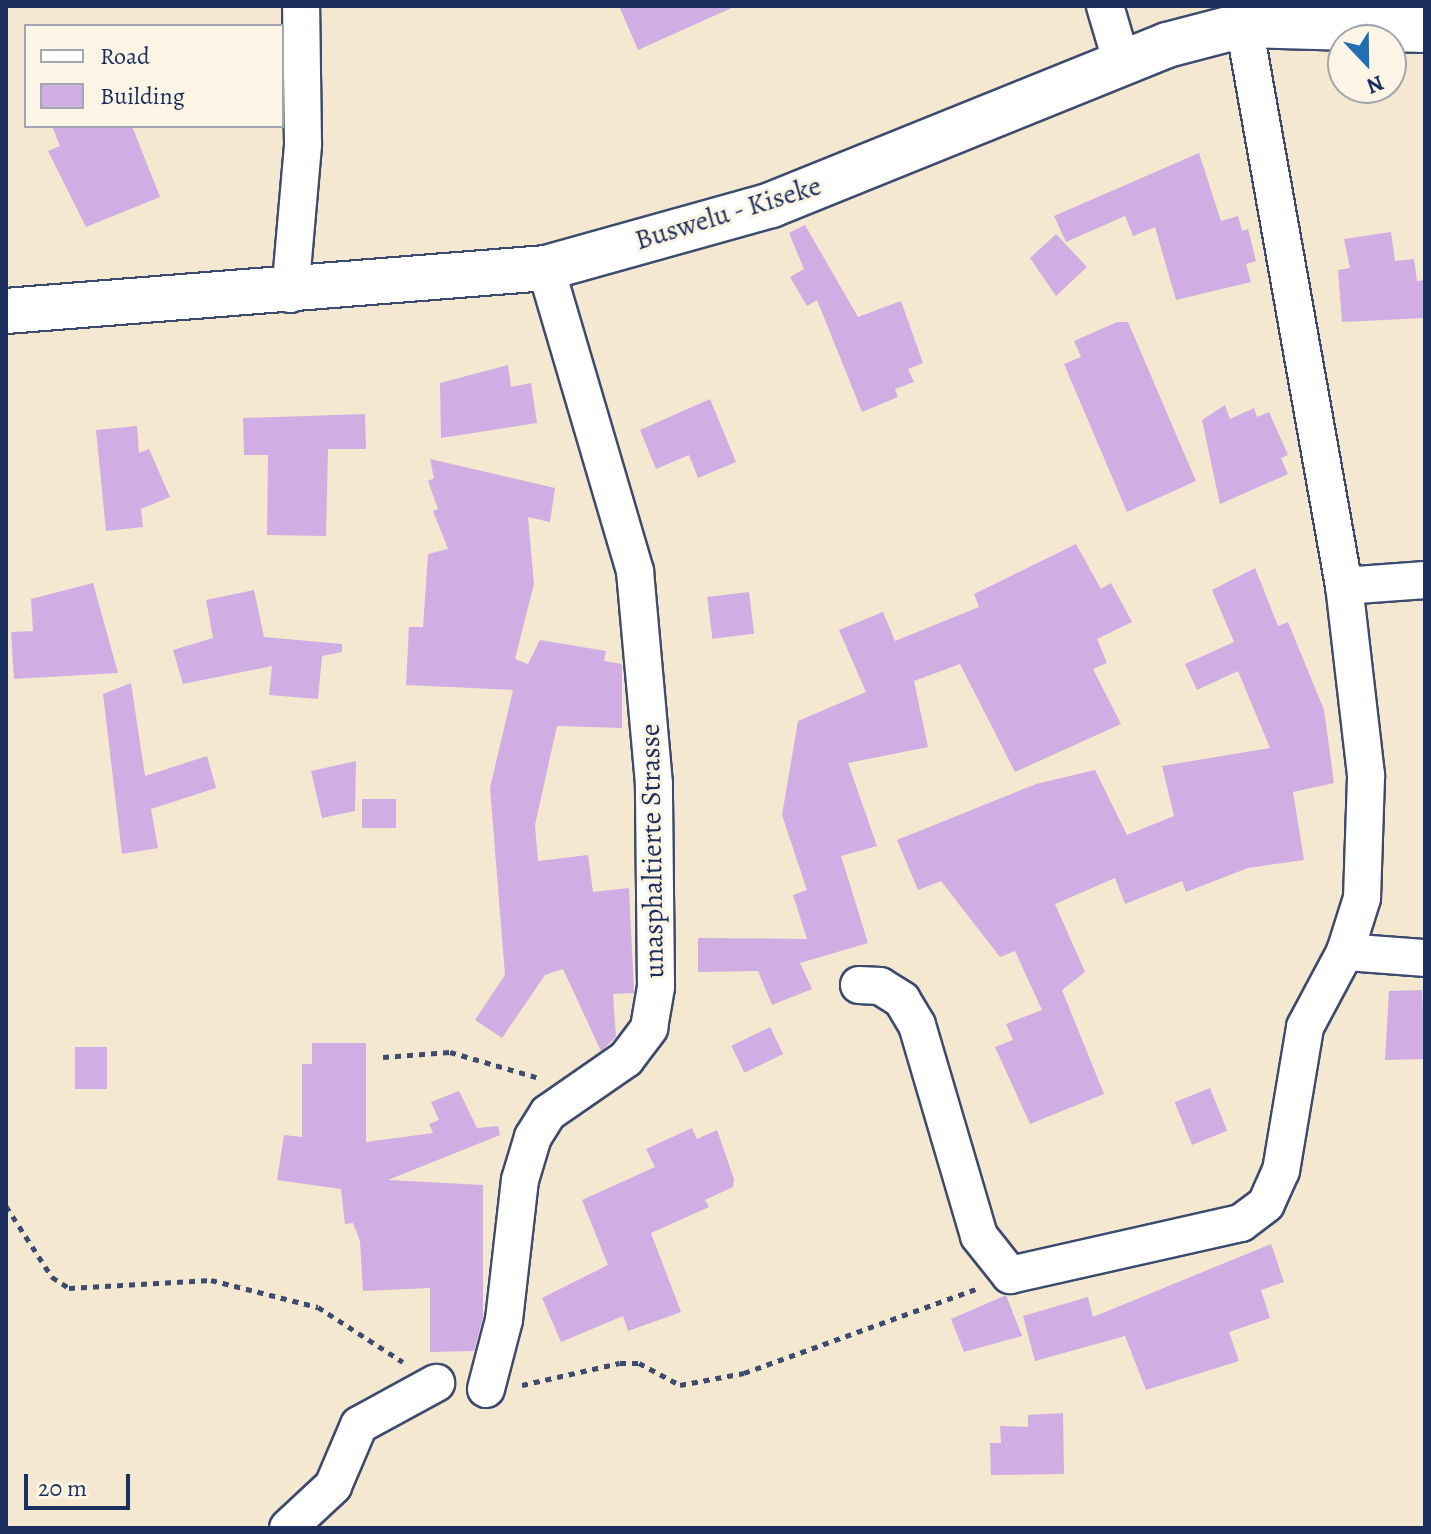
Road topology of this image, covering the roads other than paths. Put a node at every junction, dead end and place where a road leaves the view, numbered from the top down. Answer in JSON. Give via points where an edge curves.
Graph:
{"nodes":[{"id":1,"x":301,"y":6,"type":"edge"},
{"id":2,"x":1105,"y":6,"type":"edge"},
{"id":3,"x":1244,"y":25,"type":"junction"},
{"id":4,"x":1425,"y":30,"type":"edge"},
{"id":5,"x":1121,"y":60,"type":"junction"},
{"id":6,"x":546,"y":268,"type":"junction"},
{"id":7,"x":290,"y":294,"type":"junction"},
{"id":8,"x":6,"y":311,"type":"edge"},
{"id":9,"x":1425,"y":580,"type":"edge"},
{"id":10,"x":1344,"y":586,"type":"junction"},
{"id":11,"x":1345,"y":952,"type":"junction"},
{"id":12,"x":1425,"y":958,"type":"edge"},
{"id":13,"x":859,"y":985,"type":"dead end"},
{"id":14,"x":436,"y":1383,"type":"dead end"},
{"id":15,"x":486,"y":1389,"type":"dead end"},
{"id":16,"x":288,"y":1528,"type":"edge"}],
"edges":[{"from":1,"to":7,"type":"street","via":[[303,144]]},
{"from":2,"to":5,"type":"street"},
{"from":3,"to":4,"type":"main road","name":"Buswelu - Kiseke"},
{"from":3,"to":5,"type":"main road","name":"Buswelu - Kiseke"},
{"from":3,"to":10,"type":"street"},
{"from":5,"to":6,"type":"main road","name":"Buswelu - Kiseke","via":[[771,205]]},
{"from":6,"to":7,"type":"main road","name":"Buswelu - Kiseke"},
{"from":6,"to":15,"type":"street","name":"unasphaltierte Strasse","via":[[635,571],[654,784],[656,987],[649,1028],[626,1059],[548,1113],[520,1180],[504,1320]]},
{"from":7,"to":8,"type":"main road","name":"Buswelu - Kiseke"},
{"from":9,"to":10,"type":"street"},
{"from":10,"to":11,"type":"street","via":[[1366,775],[1362,898]]},
{"from":11,"to":12,"type":"street"},
{"from":11,"to":13,"type":"street","via":[[1305,1027],[1281,1171],[1266,1204],[1241,1223],[1010,1275],[979,1236],[917,1025],[902,1000],[880,986]]},
{"from":14,"to":16,"type":"street","via":[[359,1425],[333,1486]]}]}
